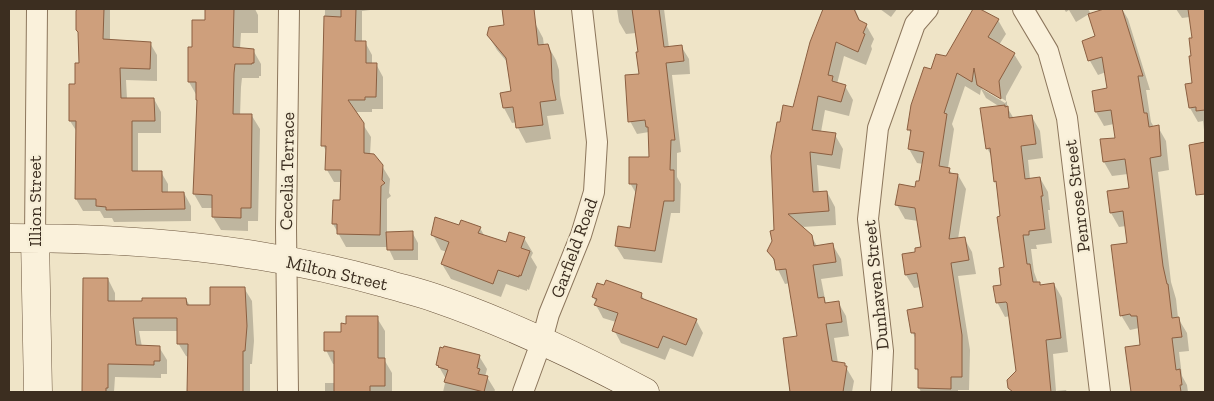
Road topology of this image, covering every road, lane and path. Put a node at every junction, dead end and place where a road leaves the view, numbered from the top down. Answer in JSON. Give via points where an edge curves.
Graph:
{"nodes":[{"id":1,"x":37,"y":9,"type":"edge"},
{"id":2,"x":290,"y":9,"type":"edge"},
{"id":3,"x":582,"y":9,"type":"edge"},
{"id":4,"x":928,"y":9,"type":"edge"},
{"id":5,"x":1023,"y":9,"type":"edge"},
{"id":6,"x":22,"y":238,"type":"edge"},
{"id":7,"x":287,"y":260,"type":"junction"},
{"id":8,"x":542,"y":340,"type":"junction"},
{"id":9,"x":38,"y":392,"type":"edge"},
{"id":10,"x":288,"y":392,"type":"edge"},
{"id":11,"x":523,"y":392,"type":"edge"},
{"id":12,"x":645,"y":392,"type":"edge"},
{"id":13,"x":881,"y":392,"type":"edge"},
{"id":14,"x":1100,"y":392,"type":"edge"}],
"edges":[{"from":1,"to":6,"type":"street","name":"Illion Street"},
{"from":2,"to":7,"type":"street","name":"Cecelia Terrace"},
{"from":3,"to":8,"type":"street","name":"Garfield Road","via":[[597,142],[594,192]]},
{"from":4,"to":13,"type":"street","name":"Dunhaven Street","via":[[915,24],[878,128],[868,219],[883,351]]},
{"from":5,"to":14,"type":"street","name":"Penrose Street","via":[[1048,51],[1067,118]]},
{"from":6,"to":7,"type":"main road","name":"Milton Street","via":[[164,243]]},
{"from":6,"to":9,"type":"main road","name":"Illion Street"},
{"from":7,"to":8,"type":"main road","name":"Milton Street","via":[[433,297]]},
{"from":7,"to":10,"type":"street","name":"Cecelia Terrace"},
{"from":8,"to":11,"type":"street","name":"Garfield Road"},
{"from":8,"to":12,"type":"main road","name":"Milton Street"}]}
